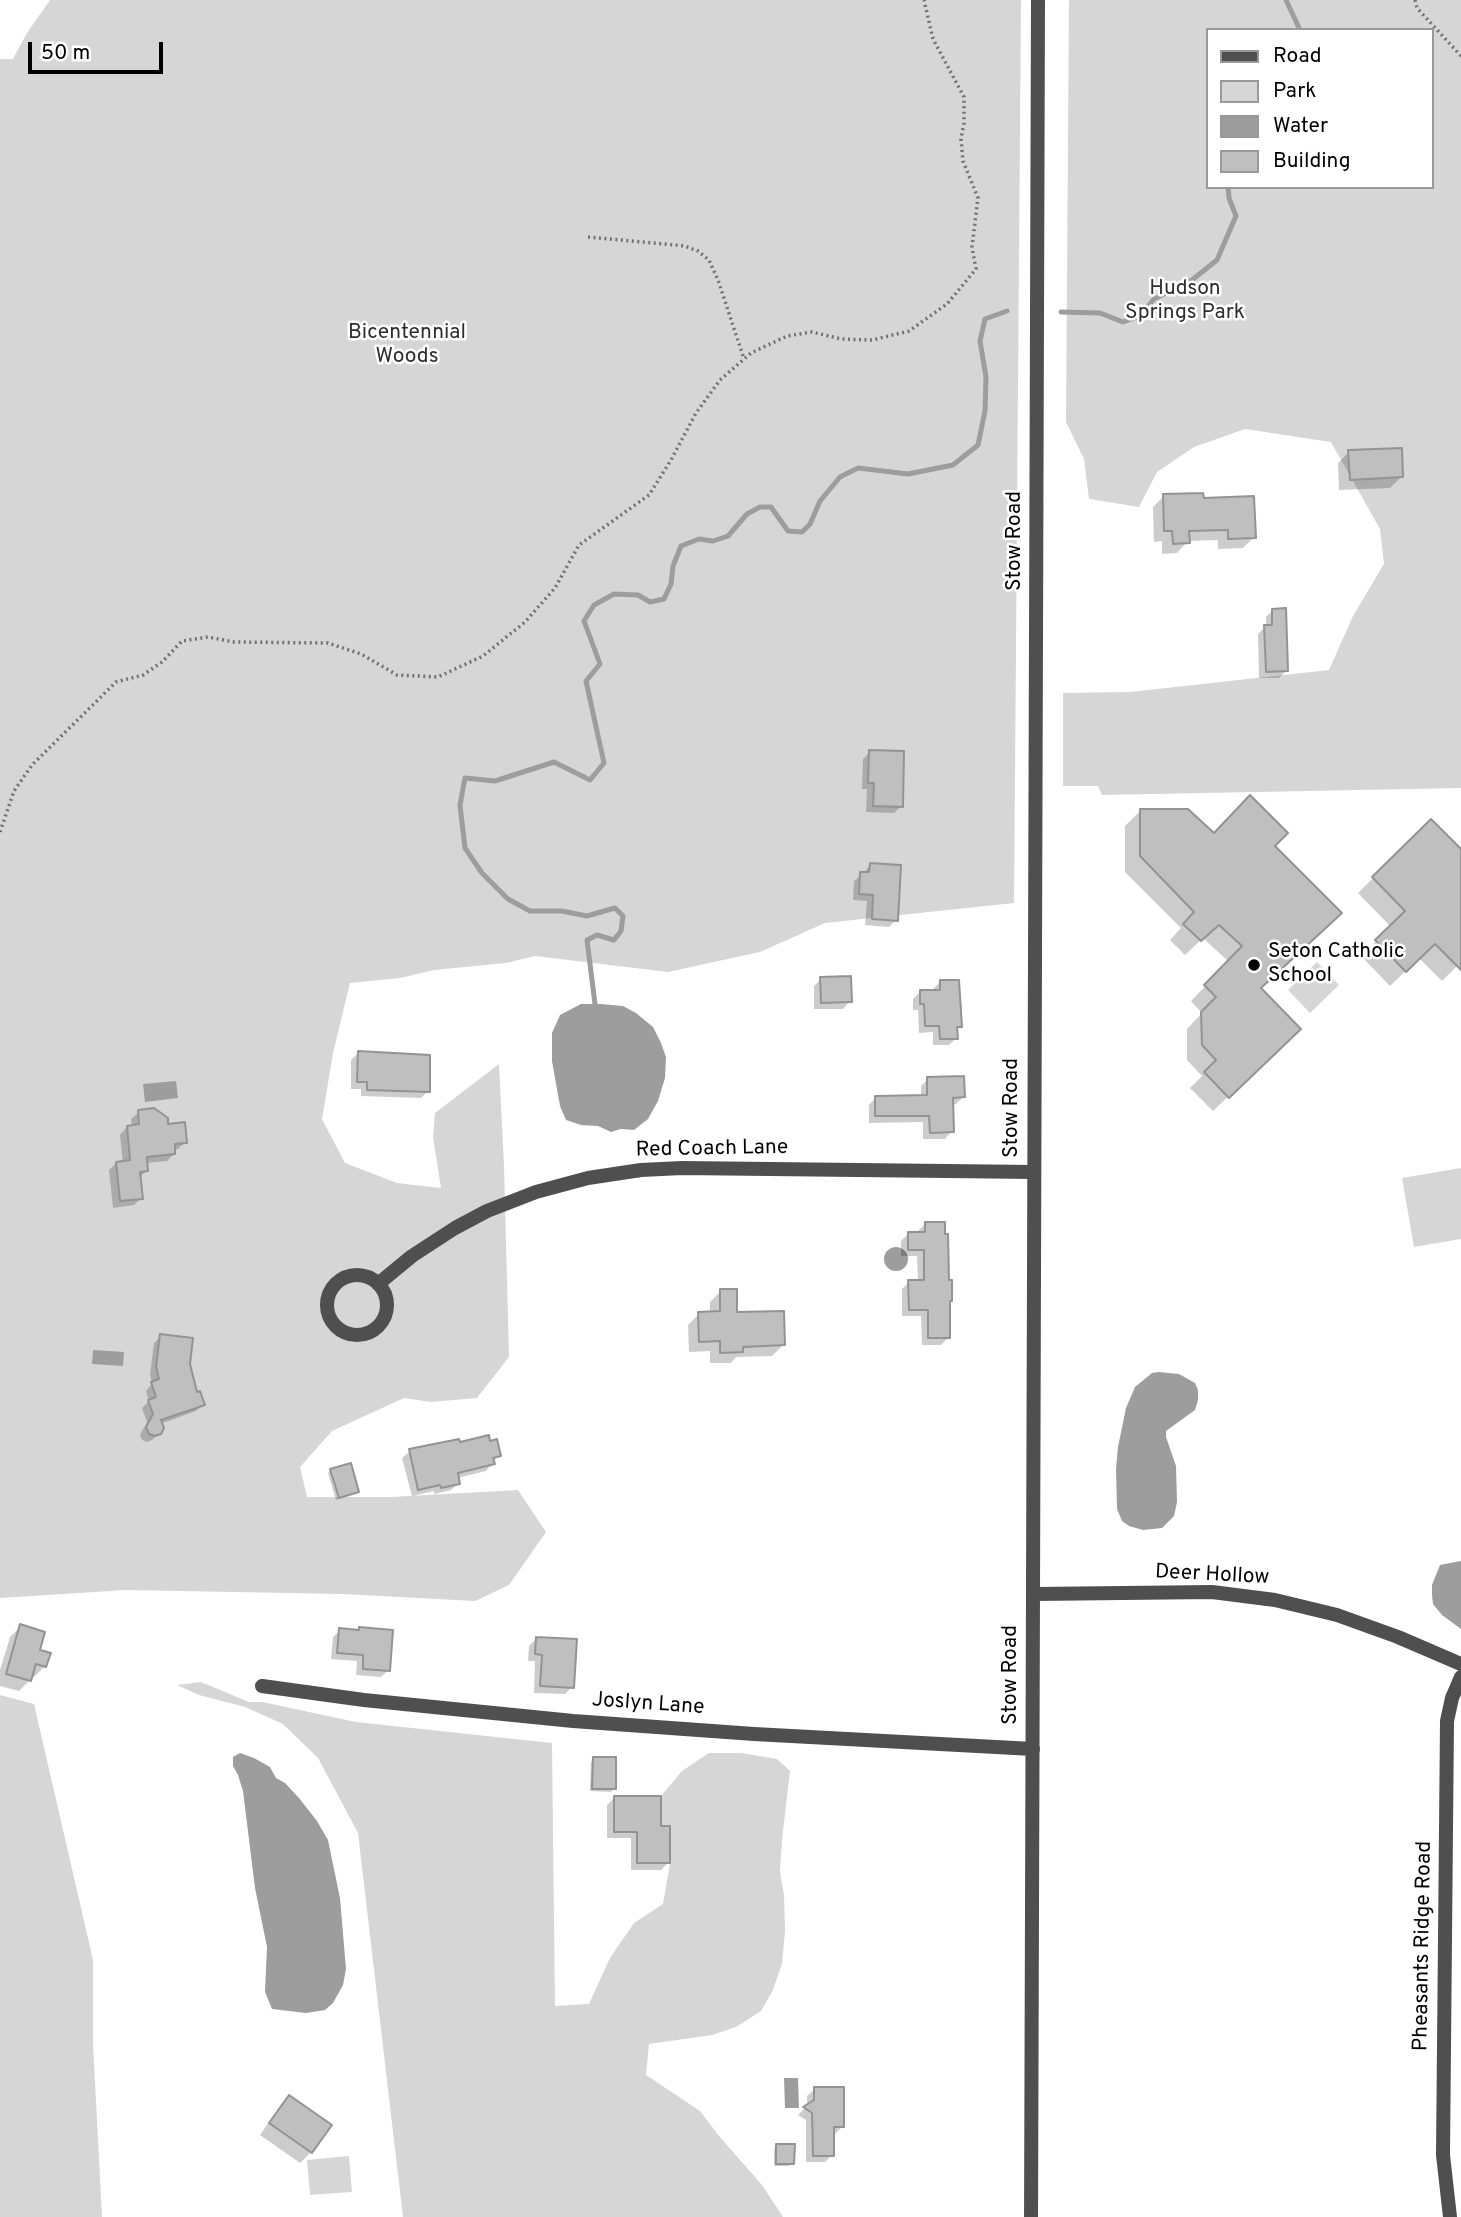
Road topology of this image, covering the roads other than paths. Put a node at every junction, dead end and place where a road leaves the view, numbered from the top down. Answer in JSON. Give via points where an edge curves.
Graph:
{"nodes":[{"id":1,"x":1038,"y":0,"type":"edge"},
{"id":2,"x":1034,"y":1172,"type":"junction"},
{"id":3,"x":378,"y":1284,"type":"junction"},
{"id":4,"x":1034,"y":1594,"type":"junction"},
{"id":5,"x":1461,"y":1664,"type":"edge"},
{"id":6,"x":1461,"y":1676,"type":"edge"},
{"id":7,"x":262,"y":1686,"type":"dead end"},
{"id":8,"x":1032,"y":1749,"type":"junction"},
{"id":9,"x":1031,"y":2217,"type":"edge"},
{"id":10,"x":1450,"y":2217,"type":"edge"}],
"edges":[{"from":1,"to":2,"type":"street","name":"Stow Road"},
{"from":2,"to":3,"type":"street","name":"Red Coach Lane","via":[[682,1168],[588,1178],[487,1211],[412,1256]]},
{"from":2,"to":4,"type":"street","name":"Stow Road"},
{"from":3,"to":3,"type":"street","via":[[387,1308],[379,1326],[360,1335],[334,1324],[328,1296],[340,1280],[358,1275]]},
{"from":4,"to":5,"type":"street","name":"Deer Hollow","via":[[1212,1592],[1275,1600],[1337,1615]]},
{"from":4,"to":8,"type":"street","name":"Stow Road"},
{"from":6,"to":10,"type":"street","name":"Pheasants Ridge Road","via":[[1447,1721],[1443,2155]]},
{"from":7,"to":8,"type":"street","name":"Joslyn Lane","via":[[573,1721]]},
{"from":8,"to":9,"type":"street","name":"Stow Road"}]}
